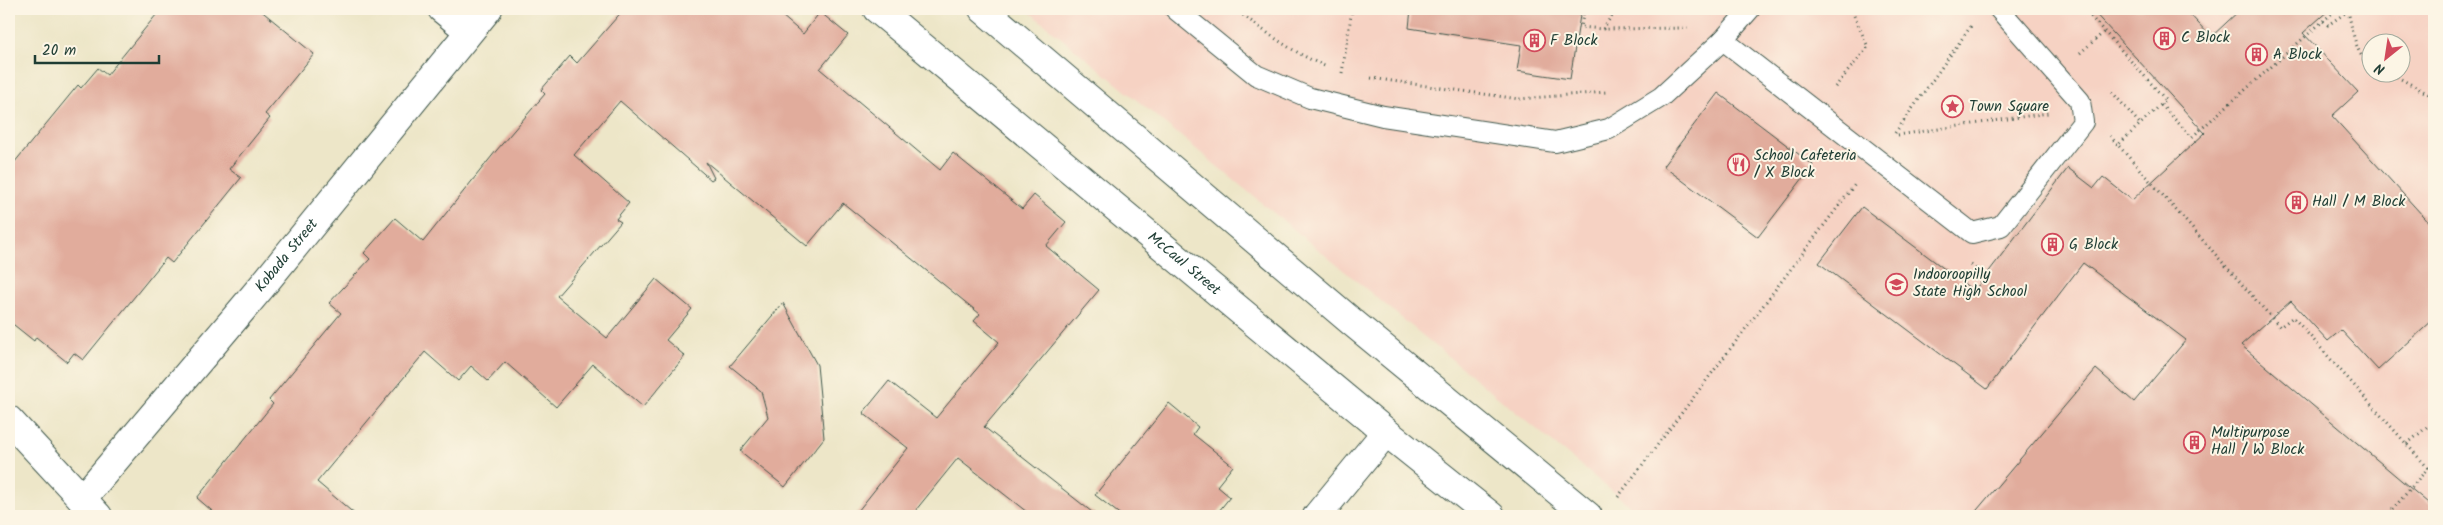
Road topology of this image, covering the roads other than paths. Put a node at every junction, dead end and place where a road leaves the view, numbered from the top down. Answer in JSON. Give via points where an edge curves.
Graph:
{"nodes":[{"id":1,"x":442,"y":9,"type":"edge"},
{"id":2,"x":488,"y":9,"type":"edge"},
{"id":3,"x":877,"y":9,"type":"edge"},
{"id":4,"x":983,"y":9,"type":"edge"},
{"id":5,"x":1176,"y":9,"type":"edge"},
{"id":6,"x":1750,"y":9,"type":"edge"},
{"id":7,"x":1999,"y":9,"type":"edge"},
{"id":8,"x":469,"y":31,"type":"junction"},
{"id":9,"x":1723,"y":40,"type":"junction"},
{"id":10,"x":9,"y":420,"type":"edge"},
{"id":11,"x":1386,"y":432,"type":"junction"},
{"id":12,"x":90,"y":508,"type":"edge"},
{"id":13,"x":1316,"y":516,"type":"edge"},
{"id":14,"x":1491,"y":516,"type":"edge"},
{"id":15,"x":1588,"y":516,"type":"edge"}],
"edges":[{"from":1,"to":8,"type":"street"},
{"from":2,"to":8,"type":"street","name":"Kobada Street"},
{"from":3,"to":11,"type":"street","name":"McCaul Street"},
{"from":4,"to":15,"type":"street","via":[[1352,322]]},
{"from":5,"to":9,"type":"lane","via":[[1256,75],[1310,98],[1382,116],[1555,142],[1609,129],[1661,97]]},
{"from":6,"to":9,"type":"lane"},
{"from":7,"to":9,"type":"lane","via":[[2080,101],[2082,122],[2001,226],[1972,233]]},
{"from":8,"to":12,"type":"street","name":"Kobada Street","via":[[263,285]]},
{"from":10,"to":12,"type":"street"},
{"from":11,"to":13,"type":"street"},
{"from":11,"to":14,"type":"street","name":"McCaul Street"}]}
